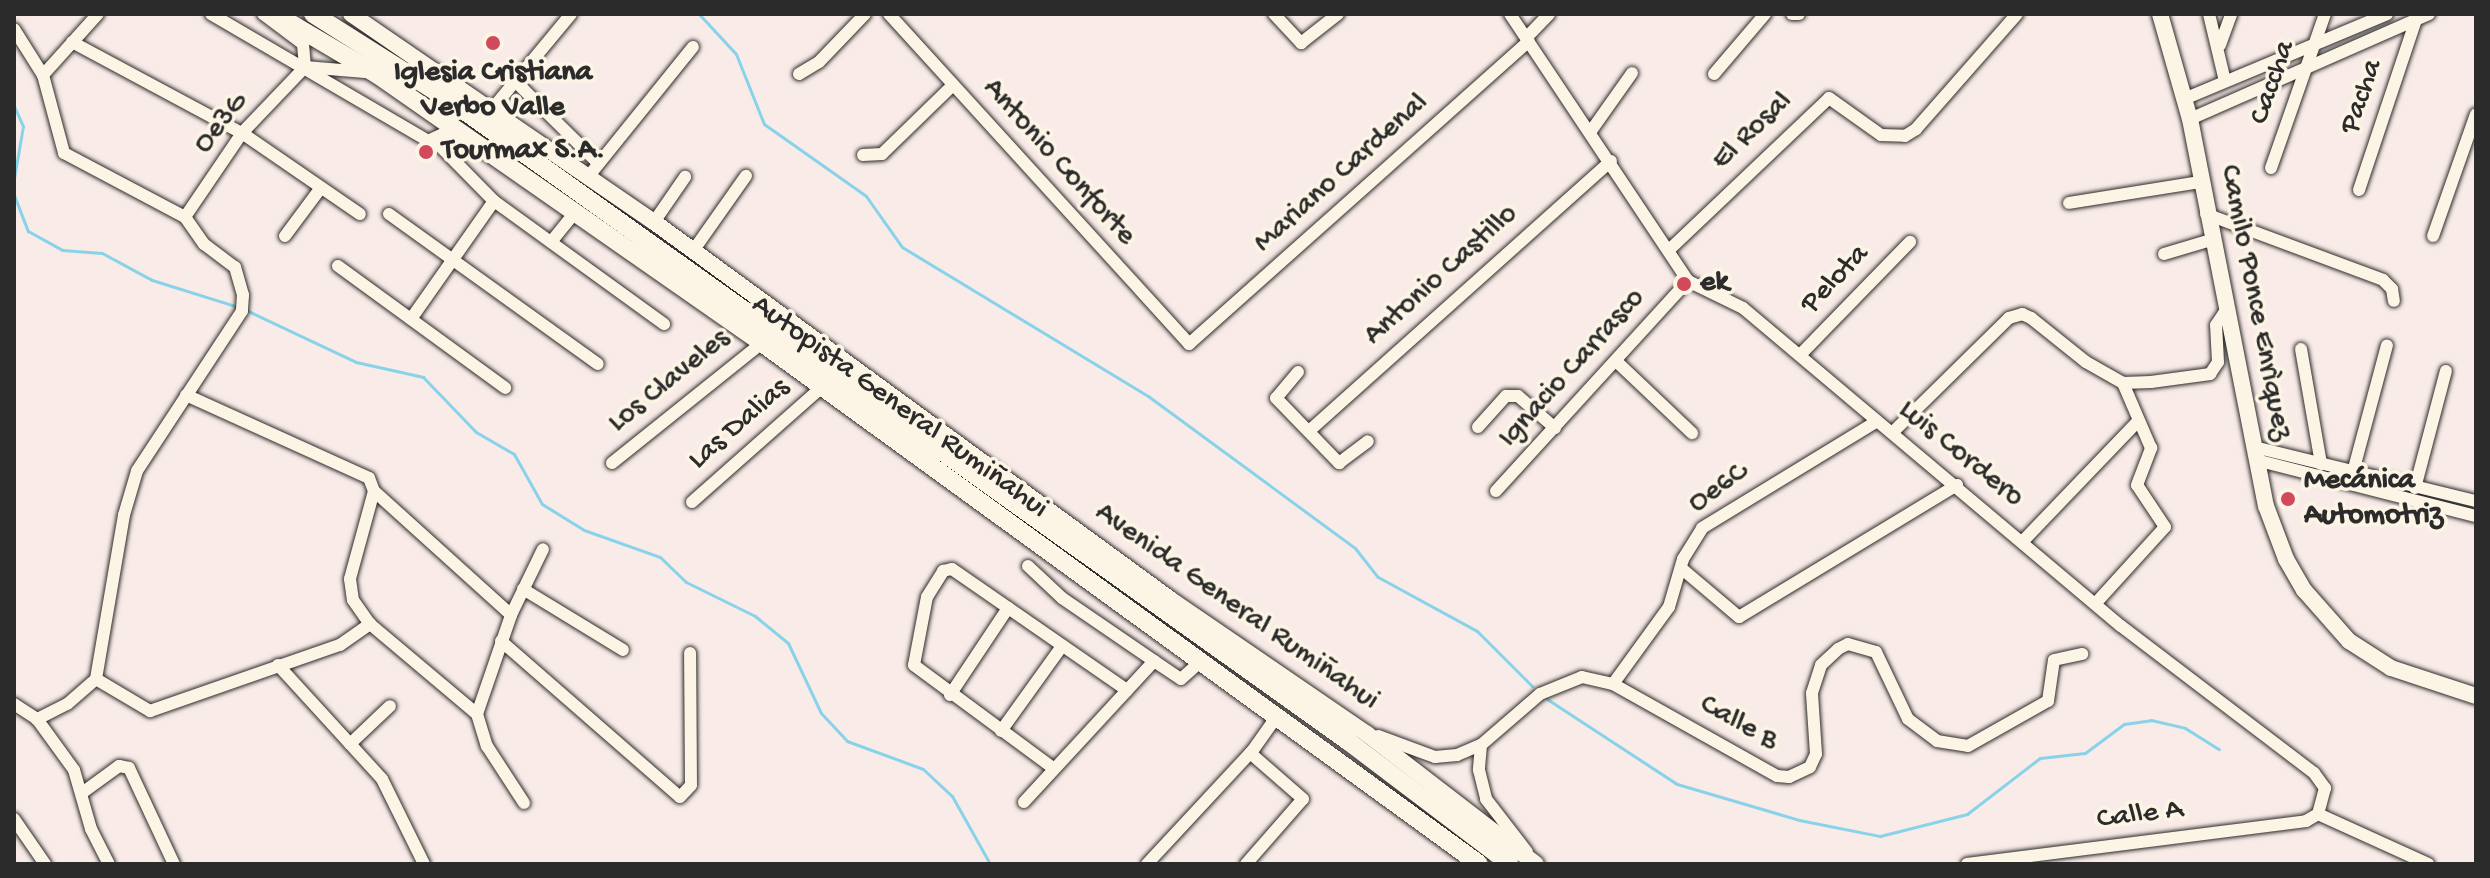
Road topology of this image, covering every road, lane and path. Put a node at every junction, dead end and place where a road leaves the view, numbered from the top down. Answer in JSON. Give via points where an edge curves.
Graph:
{"nodes":[{"id":1,"x":98,"y":14,"type":"edge"},
{"id":2,"x":211,"y":14,"type":"edge"},
{"id":3,"x":263,"y":14,"type":"edge"},
{"id":4,"x":275,"y":14,"type":"edge"},
{"id":5,"x":313,"y":14,"type":"edge"},
{"id":6,"x":351,"y":14,"type":"edge"},
{"id":7,"x":571,"y":14,"type":"edge"},
{"id":8,"x":865,"y":14,"type":"edge"},
{"id":9,"x":889,"y":14,"type":"edge"},
{"id":10,"x":1274,"y":14,"type":"edge"},
{"id":11,"x":1338,"y":14,"type":"edge"},
{"id":12,"x":1510,"y":14,"type":"edge"},
{"id":13,"x":1549,"y":14,"type":"edge"},
{"id":14,"x":1765,"y":14,"type":"edge"},
{"id":15,"x":1792,"y":14,"type":"edge"},
{"id":16,"x":1799,"y":14,"type":"edge"},
{"id":17,"x":2017,"y":14,"type":"edge"},
{"id":18,"x":2160,"y":14,"type":"edge"},
{"id":19,"x":2209,"y":14,"type":"edge"},
{"id":20,"x":2231,"y":14,"type":"edge"},
{"id":21,"x":2325,"y":14,"type":"edge"},
{"id":22,"x":2387,"y":14,"type":"edge"},
{"id":23,"x":2429,"y":14,"type":"edge"},
{"id":24,"x":2416,"y":20,"type":"junction"},
{"id":25,"x":14,"y":29,"type":"edge"},
{"id":26,"x":1527,"y":40,"type":"junction"},
{"id":27,"x":72,"y":42,"type":"junction"},
{"id":28,"x":2316,"y":42,"type":"junction"},
{"id":29,"x":2220,"y":45,"type":"junction"},
{"id":30,"x":693,"y":47,"type":"dead end"},
{"id":31,"x":305,"y":67,"type":"junction"},
{"id":32,"x":2307,"y":68,"type":"junction"},
{"id":33,"x":1632,"y":73,"type":"dead end"},
{"id":34,"x":799,"y":74,"type":"dead end"},
{"id":35,"x":1714,"y":74,"type":"dead end"},
{"id":36,"x":43,"y":75,"type":"junction"},
{"id":37,"x":378,"y":75,"type":"junction"},
{"id":38,"x":513,"y":79,"type":"junction"},
{"id":39,"x":2225,"y":81,"type":"junction"},
{"id":40,"x":953,"y":85,"type":"junction"},
{"id":41,"x":2184,"y":99,"type":"junction"},
{"id":42,"x":493,"y":108,"type":"junction"},
{"id":43,"x":2476,"y":114,"type":"edge"},
{"id":44,"x":2190,"y":119,"type":"junction"},
{"id":45,"x":456,"y":128,"type":"junction"},
{"id":46,"x":1591,"y":131,"type":"junction"},
{"id":47,"x":242,"y":133,"type":"junction"},
{"id":48,"x":435,"y":141,"type":"junction"},
{"id":49,"x":863,"y":155,"type":"dead end"},
{"id":50,"x":1611,"y":161,"type":"junction"},
{"id":51,"x":597,"y":162,"type":"junction"},
{"id":52,"x":2271,"y":168,"type":"dead end"},
{"id":53,"x":746,"y":176,"type":"dead end"},
{"id":54,"x":588,"y":177,"type":"junction"},
{"id":55,"x":685,"y":177,"type":"dead end"},
{"id":56,"x":2200,"y":182,"type":"junction"},
{"id":57,"x":320,"y":189,"type":"junction"},
{"id":58,"x":2359,"y":190,"type":"dead end"},
{"id":59,"x":494,"y":201,"type":"junction"},
{"id":60,"x":2069,"y":203,"type":"dead end"},
{"id":61,"x":575,"y":212,"type":"junction"},
{"id":62,"x":360,"y":214,"type":"dead end"},
{"id":63,"x":389,"y":214,"type":"dead end"},
{"id":64,"x":2206,"y":214,"type":"junction"},
{"id":65,"x":185,"y":217,"type":"junction"},
{"id":66,"x":654,"y":222,"type":"junction"},
{"id":67,"x":285,"y":236,"type":"dead end"},
{"id":68,"x":2433,"y":236,"type":"dead end"},
{"id":69,"x":2211,"y":240,"type":"junction"},
{"id":70,"x":551,"y":242,"type":"junction"},
{"id":71,"x":1910,"y":242,"type":"dead end"},
{"id":72,"x":1670,"y":249,"type":"junction"},
{"id":73,"x":693,"y":251,"type":"junction"},
{"id":74,"x":2164,"y":254,"type":"dead end"},
{"id":75,"x":453,"y":260,"type":"junction"},
{"id":76,"x":338,"y":266,"type":"dead end"},
{"id":77,"x":1688,"y":281,"type":"junction"},
{"id":78,"x":2394,"y":301,"type":"dead end"},
{"id":79,"x":2226,"y":310,"type":"junction"},
{"id":80,"x":411,"y":319,"type":"junction"},
{"id":81,"x":664,"y":324,"type":"dead end"},
{"id":82,"x":762,"y":343,"type":"junction"},
{"id":83,"x":1189,"y":344,"type":"joint"},
{"id":84,"x":2387,"y":345,"type":"dead end"},
{"id":85,"x":2301,"y":349,"type":"dead end"},
{"id":86,"x":1800,"y":355,"type":"junction"},
{"id":87,"x":1616,"y":361,"type":"junction"},
{"id":88,"x":598,"y":364,"type":"dead end"},
{"id":89,"x":2446,"y":371,"type":"dead end"},
{"id":90,"x":1298,"y":372,"type":"dead end"},
{"id":91,"x":2123,"y":383,"type":"junction"},
{"id":92,"x":823,"y":386,"type":"junction"},
{"id":93,"x":505,"y":388,"type":"dead end"},
{"id":94,"x":186,"y":395,"type":"junction"},
{"id":95,"x":1877,"y":421,"type":"junction"},
{"id":96,"x":2137,"y":422,"type":"junction"},
{"id":97,"x":1478,"y":427,"type":"dead end"},
{"id":98,"x":1555,"y":428,"type":"junction"},
{"id":99,"x":1309,"y":431,"type":"junction"},
{"id":100,"x":1893,"y":432,"type":"junction"},
{"id":101,"x":1692,"y":433,"type":"dead end"},
{"id":102,"x":1368,"y":441,"type":"dead end"},
{"id":103,"x":2255,"y":453,"type":"junction"},
{"id":104,"x":612,"y":463,"type":"dead end"},
{"id":105,"x":2321,"y":464,"type":"junction"},
{"id":106,"x":2353,"y":472,"type":"junction"},
{"id":107,"x":371,"y":485,"type":"junction"},
{"id":108,"x":1957,"y":485,"type":"junction"},
{"id":109,"x":2415,"y":488,"type":"junction"},
{"id":110,"x":1496,"y":491,"type":"dead end"},
{"id":111,"x":2475,"y":499,"type":"edge"},
{"id":112,"x":692,"y":502,"type":"dead end"},
{"id":113,"x":2476,"y":516,"type":"edge"},
{"id":114,"x":2024,"y":540,"type":"junction"},
{"id":115,"x":543,"y":549,"type":"dead end"},
{"id":116,"x":1028,"y":566,"type":"dead end"},
{"id":117,"x":1681,"y":568,"type":"junction"},
{"id":118,"x":523,"y":589,"type":"junction"},
{"id":119,"x":2095,"y":604,"type":"junction"},
{"id":120,"x":1008,"y":608,"type":"junction"},
{"id":121,"x":511,"y":615,"type":"junction"},
{"id":122,"x":370,"y":624,"type":"junction"},
{"id":123,"x":501,"y":641,"type":"junction"},
{"id":124,"x":1062,"y":646,"type":"junction"},
{"id":125,"x":623,"y":650,"type":"dead end"},
{"id":126,"x":690,"y":653,"type":"dead end"},
{"id":127,"x":2082,"y":654,"type":"dead end"},
{"id":128,"x":1154,"y":661,"type":"junction"},
{"id":129,"x":1201,"y":661,"type":"junction"},
{"id":130,"x":278,"y":665,"type":"junction"},
{"id":131,"x":96,"y":679,"type":"junction"},
{"id":132,"x":1613,"y":684,"type":"junction"},
{"id":133,"x":1127,"y":690,"type":"junction"},
{"id":134,"x":950,"y":695,"type":"junction"},
{"id":135,"x":2476,"y":696,"type":"edge"},
{"id":136,"x":14,"y":704,"type":"edge"},
{"id":137,"x":390,"y":706,"type":"dead end"},
{"id":138,"x":477,"y":714,"type":"junction"},
{"id":139,"x":1277,"y":716,"type":"junction"},
{"id":140,"x":37,"y":719,"type":"junction"},
{"id":141,"x":1001,"y":731,"type":"junction"},
{"id":142,"x":1367,"y":734,"type":"junction"},
{"id":143,"x":350,"y":744,"type":"junction"},
{"id":144,"x":1481,"y":745,"type":"junction"},
{"id":145,"x":1250,"y":753,"type":"junction"},
{"id":146,"x":1053,"y":768,"type":"junction"},
{"id":147,"x":82,"y":793,"type":"junction"},
{"id":148,"x":1024,"y":802,"type":"dead end"},
{"id":149,"x":524,"y":803,"type":"dead end"},
{"id":150,"x":2318,"y":814,"type":"junction"},
{"id":151,"x":14,"y":819,"type":"edge"},
{"id":152,"x":1473,"y":861,"type":"edge"},
{"id":153,"x":45,"y":864,"type":"edge"},
{"id":154,"x":109,"y":864,"type":"edge"},
{"id":155,"x":174,"y":864,"type":"edge"},
{"id":156,"x":424,"y":864,"type":"edge"},
{"id":157,"x":1147,"y":864,"type":"edge"},
{"id":158,"x":1246,"y":864,"type":"edge"},
{"id":159,"x":1510,"y":864,"type":"edge"},
{"id":160,"x":1536,"y":864,"type":"edge"},
{"id":161,"x":1967,"y":864,"type":"edge"},
{"id":162,"x":2428,"y":864,"type":"edge"}],
"edges":[{"from":1,"to":27,"type":"street"},
{"from":2,"to":31,"type":"street"},
{"from":3,"to":31,"type":"street","via":[[303,44]]},
{"from":4,"to":37,"type":"highway","name":"Autopista General Rumiñahui"},
{"from":5,"to":159,"type":"highway","name":"Autopista General Rumiñahui","via":[[452,102],[1335,731]]},
{"from":6,"to":42,"type":"main road","name":"Avenida General Rumiñahui"},
{"from":7,"to":38,"type":"street"},
{"from":8,"to":34,"type":"street","via":[[819,62]]},
{"from":9,"to":40,"type":"street","name":"Antonio Conforte"},
{"from":10,"to":11,"type":"street","via":[[1301,43]]},
{"from":12,"to":26,"type":"street"},
{"from":13,"to":26,"type":"street","name":"Mariano Cardenal"},
{"from":14,"to":35,"type":"street"},
{"from":15,"to":16,"type":"street"},
{"from":17,"to":72,"type":"street","name":"El Rosal","via":[[1916,129],[1905,136],[1881,135],[1829,98]]},
{"from":18,"to":41,"type":"main road","name":"Camilo Ponce Enrìquez"},
{"from":19,"to":29,"type":"street"},
{"from":20,"to":29,"type":"street"},
{"from":21,"to":28,"type":"street","name":"Caccha"},
{"from":22,"to":28,"type":"street"},
{"from":23,"to":24,"type":"street"},
{"from":24,"to":32,"type":"street"},
{"from":24,"to":58,"type":"street","name":"Pacha"},
{"from":25,"to":36,"type":"street"},
{"from":26,"to":46,"type":"street"},
{"from":26,"to":83,"type":"street","name":"Mariano Cardenal"},
{"from":27,"to":36,"type":"street"},
{"from":27,"to":47,"type":"street"},
{"from":28,"to":32,"type":"street","name":"Caccha"},
{"from":28,"to":39,"type":"street"},
{"from":29,"to":39,"type":"street"},
{"from":30,"to":51,"type":"street"},
{"from":31,"to":37,"type":"street","via":[[336,66]]},
{"from":31,"to":47,"type":"street","name":"Oe3G"},
{"from":31,"to":48,"type":"street"},
{"from":32,"to":44,"type":"street"},
{"from":32,"to":52,"type":"street","name":"Caccha"},
{"from":33,"to":46,"type":"street"},
{"from":36,"to":65,"type":"street","via":[[64,153]]},
{"from":37,"to":45,"type":"highway","name":"Autopista General Rumiñahui"},
{"from":38,"to":42,"type":"street"},
{"from":38,"to":51,"type":"street"},
{"from":39,"to":41,"type":"street"},
{"from":40,"to":49,"type":"street","via":[[882,154]]},
{"from":40,"to":83,"type":"street","name":"Antonio Conforte"},
{"from":41,"to":44,"type":"main road","name":"Camilo Ponce Enrìquez"},
{"from":42,"to":54,"type":"main road","name":"Avenida General Rumiñahui"},
{"from":43,"to":68,"type":"street"},
{"from":44,"to":56,"type":"main road","name":"Camilo Ponce Enrìquez"},
{"from":45,"to":48,"type":"street"},
{"from":45,"to":61,"type":"highway","name":"Autopista General Rumiñahui"},
{"from":46,"to":50,"type":"street"},
{"from":47,"to":57,"type":"street"},
{"from":47,"to":65,"type":"street","name":"Oe3G"},
{"from":48,"to":59,"type":"street"},
{"from":50,"to":72,"type":"street"},
{"from":50,"to":99,"type":"street","name":"Antonio Castillo"},
{"from":51,"to":54,"type":"street"},
{"from":53,"to":73,"type":"street"},
{"from":54,"to":66,"type":"main road","name":"Avenida General Rumiñahui"},
{"from":55,"to":66,"type":"street"},
{"from":56,"to":60,"type":"street"},
{"from":56,"to":64,"type":"main road","name":"Camilo Ponce Enrìquez"},
{"from":57,"to":62,"type":"street"},
{"from":57,"to":67,"type":"street"},
{"from":59,"to":70,"type":"street"},
{"from":59,"to":75,"type":"street"},
{"from":61,"to":70,"type":"street"},
{"from":61,"to":82,"type":"highway","name":"Autopista General Rumiñahui"},
{"from":63,"to":75,"type":"street"},
{"from":64,"to":69,"type":"main road","name":"Camilo Ponce Enrìquez"},
{"from":64,"to":78,"type":"street","via":[[2383,280]]},
{"from":65,"to":94,"type":"street","via":[[204,244],[235,267],[243,295],[242,311]]},
{"from":66,"to":73,"type":"main road","name":"Avenida General Rumiñahui"},
{"from":69,"to":74,"type":"street"},
{"from":69,"to":79,"type":"main road","name":"Camilo Ponce Enrìquez"},
{"from":70,"to":81,"type":"street"},
{"from":71,"to":86,"type":"street","name":"Pelota"},
{"from":72,"to":77,"type":"street"},
{"from":73,"to":142,"type":"main road","name":"Avenida General Rumiñahui","via":[[1170,599]]},
{"from":75,"to":80,"type":"street"},
{"from":75,"to":88,"type":"street"},
{"from":76,"to":80,"type":"street"},
{"from":77,"to":86,"type":"street","name":"Luis Cordero","via":[[1743,308]]},
{"from":77,"to":87,"type":"street","name":"Ignacio Carrasco"},
{"from":79,"to":91,"type":"street","via":[[2216,325],[2218,362],[2210,374]]},
{"from":79,"to":103,"type":"main road","name":"Camilo Ponce Enrìquez"},
{"from":80,"to":93,"type":"street"},
{"from":82,"to":92,"type":"highway","name":"Autopista General Rumiñahui"},
{"from":82,"to":104,"type":"street","name":"Los Claveles"},
{"from":84,"to":106,"type":"street"},
{"from":85,"to":105,"type":"street"},
{"from":86,"to":95,"type":"street","name":"Luis Cordero"},
{"from":87,"to":98,"type":"street","name":"Ignacio Carrasco"},
{"from":87,"to":101,"type":"street"},
{"from":89,"to":109,"type":"street"},
{"from":90,"to":99,"type":"street","via":[[1276,398]]},
{"from":91,"to":96,"type":"street"},
{"from":91,"to":100,"type":"street","via":[[2022,314],[2009,318]]},
{"from":92,"to":112,"type":"street","name":"Las Dalias"},
{"from":92,"to":129,"type":"highway","name":"Autopista General Rumiñahui"},
{"from":94,"to":107,"type":"street"},
{"from":94,"to":131,"type":"street","via":[[137,471],[124,515]]},
{"from":95,"to":100,"type":"street","name":"Luis Cordero"},
{"from":95,"to":117,"type":"street","name":"Oe6C","via":[[1716,517],[1690,545]]},
{"from":96,"to":114,"type":"street"},
{"from":96,"to":119,"type":"street","via":[[2151,448],[2137,485],[2165,527]]},
{"from":97,"to":98,"type":"street","via":[[1506,396],[1518,396]]},
{"from":98,"to":110,"type":"street","name":"Ignacio Carrasco"},
{"from":99,"to":102,"type":"street","via":[[1339,463]]},
{"from":100,"to":108,"type":"street","name":"Luis Cordero"},
{"from":103,"to":105,"type":"street"},
{"from":103,"to":113,"type":"street"},
{"from":103,"to":135,"type":"main road","name":"Camilo Ponce Enrìquez","via":[[2266,506],[2286,559],[2331,625],[2391,668]]},
{"from":105,"to":106,"type":"street"},
{"from":106,"to":109,"type":"street"},
{"from":107,"to":121,"type":"street"},
{"from":107,"to":122,"type":"street","via":[[350,579],[353,600]]},
{"from":108,"to":114,"type":"street","name":"Luis Cordero"},
{"from":108,"to":117,"type":"street","via":[[1739,617]]},
{"from":109,"to":111,"type":"street"},
{"from":114,"to":119,"type":"street","name":"Luis Cordero"},
{"from":115,"to":118,"type":"street"},
{"from":116,"to":128,"type":"street","via":[[1062,598]]},
{"from":117,"to":132,"type":"street","name":"Oe6C","via":[[1669,607]]},
{"from":118,"to":121,"type":"street"},
{"from":118,"to":125,"type":"street"},
{"from":119,"to":150,"type":"street","name":"Luis Cordero","via":[[2322,780]]},
{"from":120,"to":124,"type":"street"},
{"from":120,"to":134,"type":"street"},
{"from":120,"to":134,"type":"street","via":[[952,569],[943,571],[927,597],[914,657],[918,672]]},
{"from":121,"to":123,"type":"street"},
{"from":122,"to":130,"type":"street","via":[[340,645]]},
{"from":122,"to":138,"type":"street"},
{"from":123,"to":126,"type":"street","via":[[680,797],[691,785]]},
{"from":123,"to":138,"type":"street"},
{"from":124,"to":133,"type":"street"},
{"from":124,"to":141,"type":"street"},
{"from":127,"to":132,"type":"street","name":"Calle B","via":[[2054,660],[2048,701],[1968,746],[1926,736],[1908,719],[1885,662],[1863,646],[1848,644],[1821,665],[1812,693],[1816,754],[1810,767],[1789,777],[1777,776]]},
{"from":128,"to":129,"type":"street","via":[[1181,679]]},
{"from":128,"to":133,"type":"street"},
{"from":129,"to":139,"type":"highway","name":"Autopista General Rumiñahui"},
{"from":130,"to":131,"type":"street","via":[[145,711]]},
{"from":130,"to":143,"type":"street"},
{"from":131,"to":140,"type":"street","via":[[67,704]]},
{"from":132,"to":144,"type":"street","name":"Calle B","via":[[1582,677],[1560,682]]},
{"from":133,"to":146,"type":"street"},
{"from":134,"to":141,"type":"street"},
{"from":136,"to":140,"type":"street"},
{"from":137,"to":143,"type":"street"},
{"from":138,"to":149,"type":"street","via":[[487,746]]},
{"from":139,"to":145,"type":"street"},
{"from":139,"to":152,"type":"highway","name":"Autopista General Rumiñahui"},
{"from":140,"to":147,"type":"street","via":[[74,770]]},
{"from":141,"to":146,"type":"street"},
{"from":142,"to":144,"type":"street","name":"Calle B","via":[[1435,757]]},
{"from":142,"to":160,"type":"main road","name":"Avenida General Rumiñahui"},
{"from":143,"to":156,"type":"street","via":[[382,779]]},
{"from":144,"to":160,"type":"street","via":[[1479,770],[1486,799]]},
{"from":145,"to":157,"type":"street"},
{"from":145,"to":158,"type":"street","via":[[1303,799]]},
{"from":146,"to":148,"type":"street"},
{"from":147,"to":154,"type":"street","via":[[91,829]]},
{"from":147,"to":155,"type":"street","via":[[119,766],[129,768]]},
{"from":150,"to":161,"type":"street","name":"Calle A","via":[[2306,821]]},
{"from":150,"to":162,"type":"street"},
{"from":151,"to":153,"type":"street"}]}
